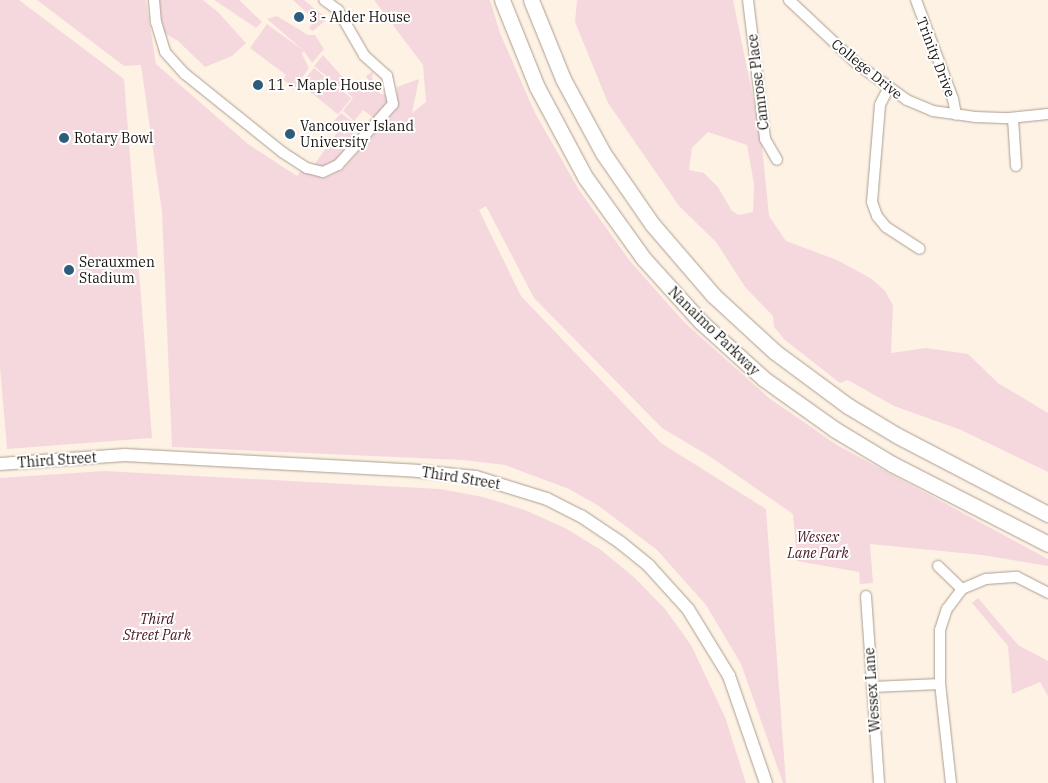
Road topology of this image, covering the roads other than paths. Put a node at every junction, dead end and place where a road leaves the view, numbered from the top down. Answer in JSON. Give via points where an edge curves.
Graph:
{"nodes":[{"id":1,"x":154,"y":0,"type":"edge"},
{"id":2,"x":324,"y":0,"type":"edge"},
{"id":3,"x":502,"y":0,"type":"edge"},
{"id":4,"x":531,"y":0,"type":"edge"},
{"id":5,"x":748,"y":0,"type":"edge"},
{"id":6,"x":789,"y":0,"type":"edge"},
{"id":7,"x":916,"y":0,"type":"edge"},
{"id":8,"x":888,"y":89,"type":"junction"},
{"id":9,"x":1048,"y":114,"type":"edge"},
{"id":10,"x":956,"y":115,"type":"junction"},
{"id":11,"x":1013,"y":118,"type":"junction"},
{"id":12,"x":777,"y":160,"type":"dead end"},
{"id":13,"x":1016,"y":166,"type":"dead end"},
{"id":14,"x":920,"y":249,"type":"dead end"},
{"id":15,"x":0,"y":464,"type":"edge"},
{"id":16,"x":1048,"y":514,"type":"edge"},
{"id":17,"x":1048,"y":544,"type":"edge"},
{"id":18,"x":938,"y":566,"type":"dead end"},
{"id":19,"x":962,"y":589,"type":"junction"},
{"id":20,"x":1048,"y":593,"type":"edge"},
{"id":21,"x":866,"y":596,"type":"dead end"},
{"id":22,"x":940,"y":684,"type":"junction"},
{"id":23,"x":872,"y":686,"type":"junction"},
{"id":24,"x":766,"y":783,"type":"edge"},
{"id":25,"x":879,"y":783,"type":"edge"},
{"id":26,"x":951,"y":783,"type":"edge"}],
"edges":[{"from":1,"to":2,"type":"street","via":[[156,22],[165,52],[185,74],[282,152],[307,168],[323,172],[338,165],[383,119],[393,104],[387,76],[364,55],[338,10]]},
{"from":3,"to":17,"type":"highway","name":"Nanaimo Parkway","via":[[537,88],[585,177],[639,252],[702,322],[764,379],[841,434]]},
{"from":4,"to":16,"type":"highway","name":"Nanaimo Parkway","via":[[563,79],[603,153],[652,224],[713,295],[775,352],[848,406],[898,436]]},
{"from":5,"to":12,"type":"street","name":"Camrose Place","via":[[765,139]]},
{"from":6,"to":8,"type":"street","name":"College Drive"},
{"from":7,"to":10,"type":"street","name":"Trinity Drive"},
{"from":8,"to":10,"type":"street","name":"College Drive","via":[[926,108]]},
{"from":8,"to":14,"type":"street","via":[[880,105],[872,202],[886,227]]},
{"from":9,"to":11,"type":"street","name":"College Drive"},
{"from":10,"to":11,"type":"street","name":"College Drive"},
{"from":11,"to":13,"type":"street"},
{"from":15,"to":24,"type":"main road","name":"Third Street","via":[[125,455],[417,470],[476,477],[547,499],[628,548],[688,609],[732,683]]},
{"from":18,"to":19,"type":"street"},
{"from":19,"to":20,"type":"street","via":[[986,579],[1017,577]]},
{"from":19,"to":22,"type":"street","via":[[947,609],[940,630]]},
{"from":21,"to":23,"type":"street","name":"Wessex Lane"},
{"from":22,"to":23,"type":"street"},
{"from":22,"to":26,"type":"street"},
{"from":23,"to":25,"type":"street","name":"Wessex Lane"}]}
